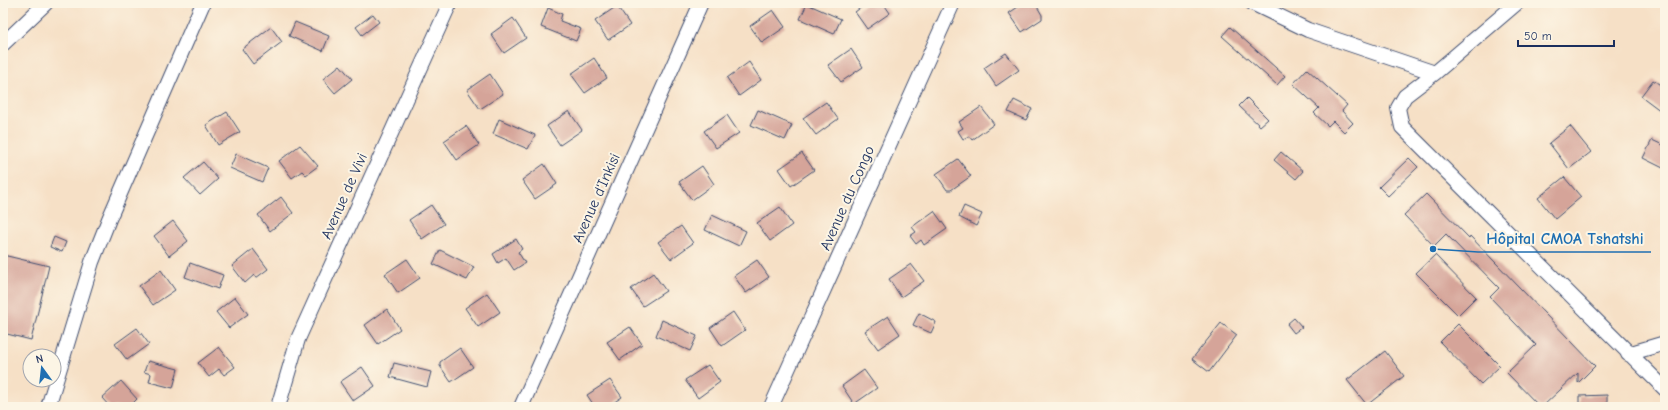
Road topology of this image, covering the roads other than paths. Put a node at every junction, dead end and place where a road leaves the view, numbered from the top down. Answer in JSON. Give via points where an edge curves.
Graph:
{"nodes":[{"id":1,"x":46,"y":3,"type":"edge"},
{"id":2,"x":203,"y":3,"type":"edge"},
{"id":3,"x":450,"y":3,"type":"edge"},
{"id":4,"x":701,"y":3,"type":"edge"},
{"id":5,"x":953,"y":3,"type":"edge"},
{"id":6,"x":1252,"y":3,"type":"edge"},
{"id":7,"x":1517,"y":3,"type":"edge"},
{"id":8,"x":3,"y":44,"type":"edge"},
{"id":9,"x":1435,"y":73,"type":"junction"},
{"id":10,"x":1665,"y":343,"type":"edge"},
{"id":11,"x":1628,"y":354,"type":"junction"},
{"id":12,"x":1665,"y":390,"type":"edge"},
{"id":13,"x":48,"y":407,"type":"edge"},
{"id":14,"x":278,"y":407,"type":"edge"},
{"id":15,"x":521,"y":407,"type":"edge"},
{"id":16,"x":771,"y":407,"type":"edge"}],
"edges":[{"from":1,"to":8,"type":"street"},
{"from":2,"to":13,"type":"street","via":[[92,262]]},
{"from":3,"to":14,"type":"street","name":"Avenue de Vivi","via":[[298,339]]},
{"from":4,"to":15,"type":"street","name":"Avenue d'Inkisi"},
{"from":5,"to":16,"type":"street","name":"Avenue du Congo"},
{"from":6,"to":9,"type":"street","via":[[1308,30]]},
{"from":7,"to":9,"type":"street"},
{"from":9,"to":11,"type":"street","via":[[1405,96],[1398,108],[1402,127]]},
{"from":10,"to":11,"type":"street"},
{"from":11,"to":12,"type":"street"}]}
